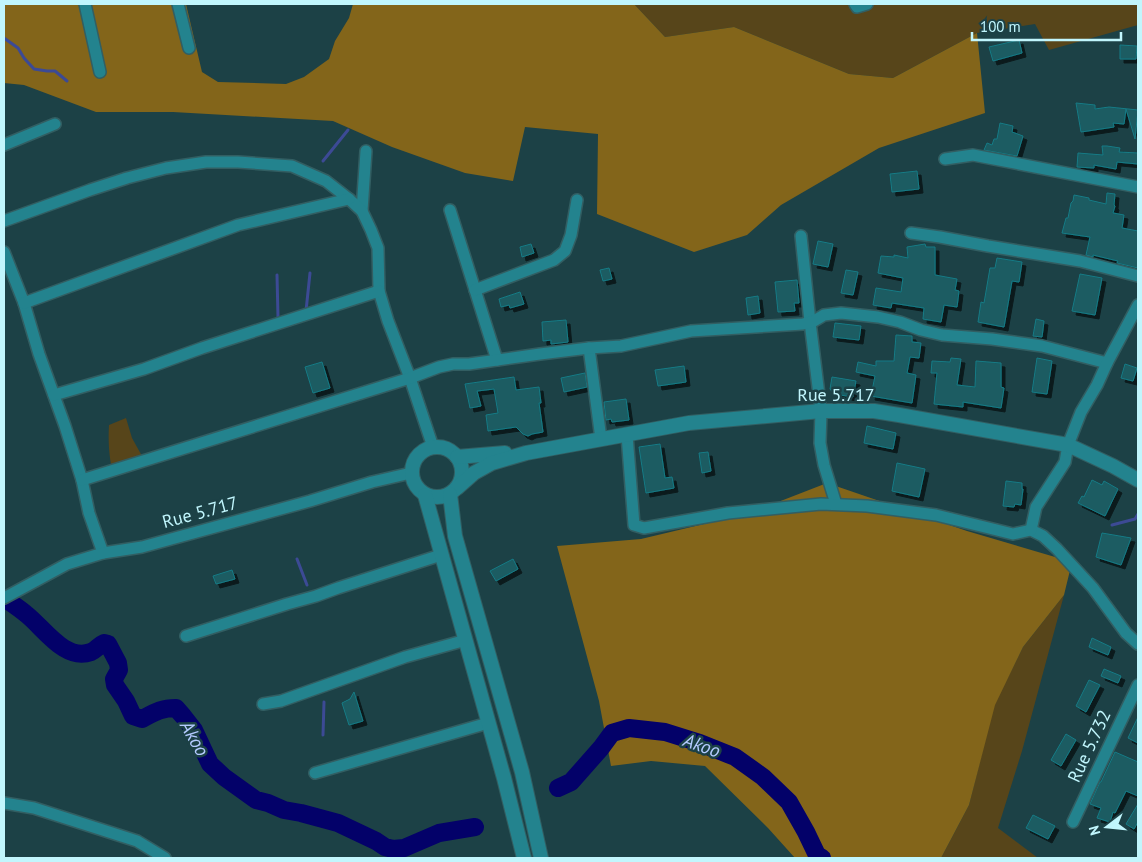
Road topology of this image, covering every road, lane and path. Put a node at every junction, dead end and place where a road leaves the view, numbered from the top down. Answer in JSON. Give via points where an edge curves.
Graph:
{"nodes":[{"id":1,"x":85,"y":4,"type":"edge"},
{"id":2,"x":178,"y":4,"type":"edge"},
{"id":3,"x":855,"y":4,"type":"edge"},
{"id":4,"x":867,"y":4,"type":"edge"},
{"id":5,"x":189,"y":48,"type":"dead end"},
{"id":6,"x":100,"y":72,"type":"dead end"},
{"id":7,"x":55,"y":124,"type":"dead end"},
{"id":8,"x":4,"y":145,"type":"edge"},
{"id":9,"x":366,"y":151,"type":"dead end"},
{"id":10,"x":945,"y":159,"type":"dead end"},
{"id":11,"x":1138,"y":187,"type":"edge"},
{"id":12,"x":349,"y":198,"type":"junction"},
{"id":13,"x":577,"y":200,"type":"dead end"},
{"id":14,"x":450,"y":210,"type":"dead end"},
{"id":15,"x":362,"y":211,"type":"junction"},
{"id":16,"x":4,"y":221,"type":"edge"},
{"id":17,"x":910,"y":233,"type":"dead end"},
{"id":18,"x":801,"y":236,"type":"dead end"},
{"id":19,"x":4,"y":252,"type":"edge"},
{"id":20,"x":1138,"y":276,"type":"edge"},
{"id":21,"x":475,"y":290,"type":"junction"},
{"id":22,"x":379,"y":291,"type":"junction"},
{"id":23,"x":24,"y":303,"type":"junction"},
{"id":24,"x":1138,"y":305,"type":"edge"},
{"id":25,"x":810,"y":322,"type":"junction"},
{"id":26,"x":589,"y":348,"type":"junction"},
{"id":27,"x":497,"y":360,"type":"junction"},
{"id":28,"x":1107,"y":363,"type":"junction"},
{"id":29,"x":410,"y":378,"type":"junction"},
{"id":30,"x":54,"y":395,"type":"junction"},
{"id":31,"x":822,"y":410,"type":"junction"},
{"id":32,"x":627,"y":435,"type":"junction"},
{"id":33,"x":601,"y":439,"type":"junction"},
{"id":34,"x":1068,"y":445,"type":"junction"},
{"id":35,"x":433,"y":447,"type":"junction"},
{"id":36,"x":526,"y":453,"type":"junction"},
{"id":37,"x":457,"y":457,"type":"junction"},
{"id":38,"x":411,"y":473,"type":"junction"},
{"id":39,"x":1137,"y":477,"type":"edge"},
{"id":40,"x":82,"y":480,"type":"junction"},
{"id":41,"x":454,"y":491,"type":"junction"},
{"id":42,"x":425,"y":495,"type":"junction"},
{"id":43,"x":836,"y":504,"type":"junction"},
{"id":44,"x":1031,"y":530,"type":"junction"},
{"id":45,"x":103,"y":553,"type":"junction"},
{"id":46,"x":441,"y":555,"type":"junction"},
{"id":47,"x":4,"y":598,"type":"edge"},
{"id":48,"x":186,"y":636,"type":"dead end"},
{"id":49,"x":466,"y":640,"type":"junction"},
{"id":50,"x":1138,"y":644,"type":"edge"},
{"id":51,"x":1138,"y":685,"type":"edge"},
{"id":52,"x":263,"y":704,"type":"dead end"},
{"id":53,"x":488,"y":723,"type":"junction"},
{"id":54,"x":315,"y":773,"type":"dead end"},
{"id":55,"x":4,"y":802,"type":"edge"},
{"id":56,"x":1073,"y":822,"type":"dead end"},
{"id":57,"x":165,"y":858,"type":"edge"},
{"id":58,"x":524,"y":858,"type":"edge"},
{"id":59,"x":541,"y":858,"type":"edge"}],
"edges":[{"from":1,"to":6,"type":"street"},
{"from":2,"to":5,"type":"street"},
{"from":3,"to":4,"type":"street","via":[[857,7]]},
{"from":7,"to":8,"type":"street"},
{"from":9,"to":15,"type":"street"},
{"from":10,"to":11,"type":"street","via":[[973,155]]},
{"from":12,"to":15,"type":"street"},
{"from":12,"to":16,"type":"street","via":[[326,181],[292,166],[206,162],[127,178]]},
{"from":12,"to":23,"type":"street","via":[[238,225]]},
{"from":13,"to":21,"type":"street","via":[[565,251],[554,260]]},
{"from":14,"to":21,"type":"street"},
{"from":15,"to":22,"type":"street","via":[[378,248]]},
{"from":17,"to":20,"type":"street","via":[[1080,261]]},
{"from":18,"to":25,"type":"street"},
{"from":19,"to":23,"type":"street"},
{"from":21,"to":27,"type":"street"},
{"from":22,"to":29,"type":"street"},
{"from":22,"to":30,"type":"street","via":[[144,369]]},
{"from":23,"to":30,"type":"street"},
{"from":24,"to":28,"type":"street"},
{"from":25,"to":26,"type":"street","via":[[692,331],[621,346]]},
{"from":25,"to":28,"type":"street","via":[[824,315],[841,313],[878,317],[942,335],[1042,346]]},
{"from":25,"to":31,"type":"street"},
{"from":26,"to":27,"type":"street"},
{"from":26,"to":33,"type":"street"},
{"from":27,"to":29,"type":"street","via":[[438,367]]},
{"from":28,"to":34,"type":"street"},
{"from":29,"to":35,"type":"street"},
{"from":29,"to":40,"type":"street"},
{"from":30,"to":40,"type":"street"},
{"from":31,"to":32,"type":"street","name":"Rue 5.717","via":[[689,423]]},
{"from":31,"to":34,"type":"street","name":"Rue 5.717","via":[[874,411]]},
{"from":31,"to":43,"type":"street","via":[[820,443]]},
{"from":32,"to":33,"type":"street","name":"Rue 5.717"},
{"from":32,"to":43,"type":"street","via":[[634,525],[644,528],[728,513]]},
{"from":33,"to":36,"type":"street","name":"Rue 5.717"},
{"from":34,"to":39,"type":"street","name":"Rue 5.717"},
{"from":34,"to":44,"type":"street","via":[[1065,462],[1036,507]]},
{"from":35,"to":37,"type":"street","via":[[447,449]]},
{"from":35,"to":38,"type":"street","via":[[420,453]]},
{"from":36,"to":37,"type":"street","name":"Rue 5.717"},
{"from":36,"to":41,"type":"street","name":"Rue 5.717","via":[[492,463],[474,473]]},
{"from":37,"to":41,"type":"street","via":[[462,472]]},
{"from":38,"to":42,"type":"street","via":[[415,486]]},
{"from":38,"to":45,"type":"street","name":"Rue 5.717","via":[[142,547]]},
{"from":40,"to":45,"type":"street"},
{"from":41,"to":42,"type":"street","via":[[442,498]]},
{"from":41,"to":59,"type":"street","via":[[455,536],[522,772]]},
{"from":42,"to":46,"type":"street"},
{"from":43,"to":44,"type":"street","via":[[936,515],[1013,534]]},
{"from":44,"to":50,"type":"street","via":[[1057,549]]},
{"from":45,"to":47,"type":"street","name":"Rue 5.717","via":[[67,564]]},
{"from":46,"to":48,"type":"street"},
{"from":46,"to":49,"type":"street"},
{"from":49,"to":52,"type":"street","via":[[406,657],[281,701]]},
{"from":49,"to":53,"type":"street"},
{"from":51,"to":56,"type":"street","name":"Rue 5.732"},
{"from":53,"to":54,"type":"street"},
{"from":53,"to":58,"type":"street"},
{"from":55,"to":57,"type":"street","via":[[34,808],[137,841]]}]}
